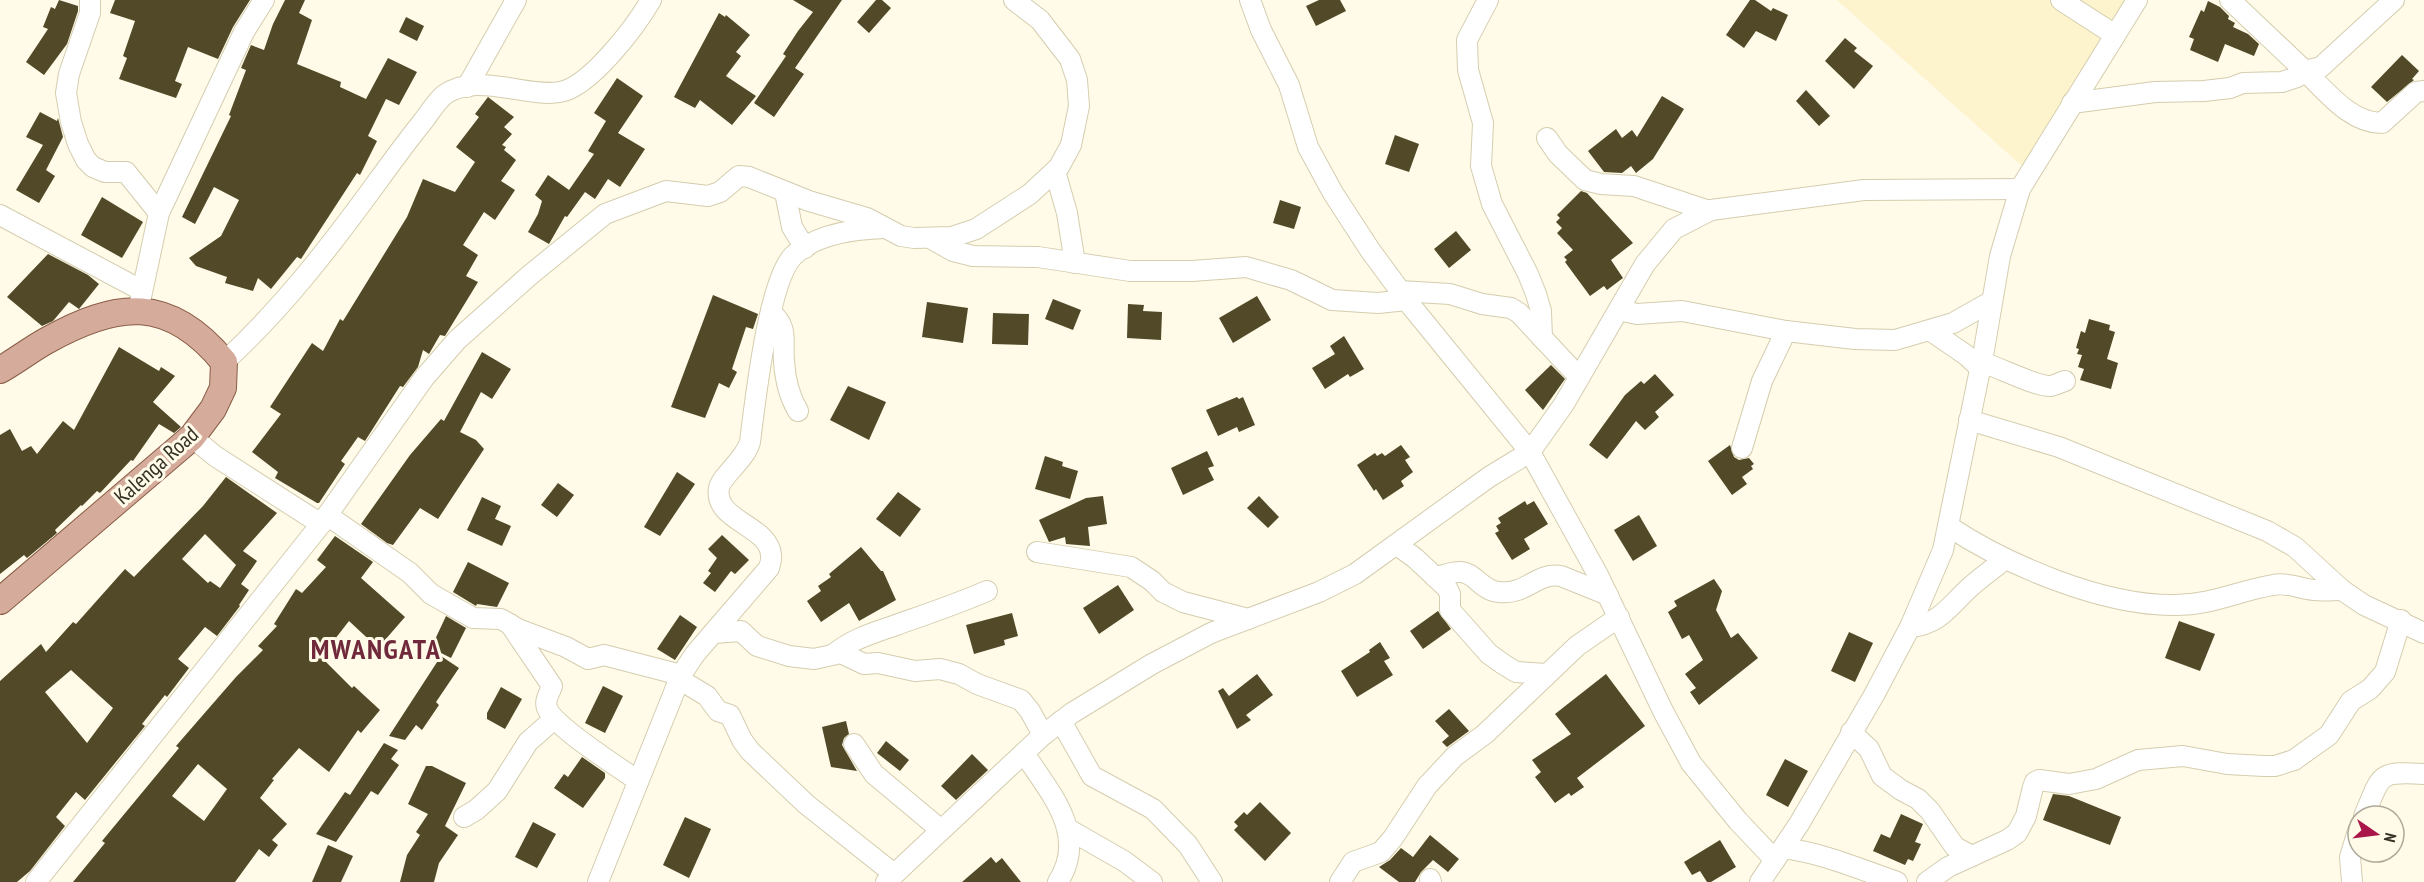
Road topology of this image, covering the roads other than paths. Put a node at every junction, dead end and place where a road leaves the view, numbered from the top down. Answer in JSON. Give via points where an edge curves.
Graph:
{"nodes":[{"id":1,"x":90,"y":0,"type":"edge"},
{"id":2,"x":264,"y":0,"type":"edge"},
{"id":3,"x":516,"y":0,"type":"edge"},
{"id":4,"x":651,"y":0,"type":"edge"},
{"id":5,"x":1014,"y":0,"type":"edge"},
{"id":6,"x":1488,"y":0,"type":"edge"},
{"id":7,"x":2061,"y":0,"type":"edge"},
{"id":8,"x":2137,"y":0,"type":"edge"},
{"id":9,"x":2230,"y":0,"type":"edge"},
{"id":10,"x":2394,"y":0,"type":"edge"},
{"id":11,"x":1255,"y":2,"type":"edge"},
{"id":12,"x":2115,"y":34,"type":"junction"},
{"id":13,"x":2305,"y":71,"type":"junction"},
{"id":14,"x":467,"y":87,"type":"junction"},
{"id":15,"x":2424,"y":91,"type":"edge"},
{"id":16,"x":2072,"y":103,"type":"junction"},
{"id":17,"x":1547,"y":138,"type":"dead end"},
{"id":18,"x":1055,"y":171,"type":"junction"},
{"id":19,"x":2020,"y":189,"type":"junction"},
{"id":20,"x":785,"y":192,"type":"junction"},
{"id":21,"x":1709,"y":211,"type":"junction"},
{"id":22,"x":159,"y":213,"type":"junction"},
{"id":23,"x":0,"y":215,"type":"edge"},
{"id":24,"x":884,"y":228,"type":"junction"},
{"id":25,"x":928,"y":237,"type":"junction"},
{"id":26,"x":805,"y":248,"type":"junction"},
{"id":27,"x":1075,"y":263,"type":"junction"},
{"id":28,"x":1404,"y":296,"type":"junction"},
{"id":29,"x":140,"y":300,"type":"junction"},
{"id":30,"x":1992,"y":301,"type":"junction"},
{"id":31,"x":1619,"y":310,"type":"junction"},
{"id":32,"x":771,"y":312,"type":"junction"},
{"id":33,"x":1786,"y":331,"type":"junction"},
{"id":34,"x":1931,"y":331,"type":"junction"},
{"id":35,"x":1542,"y":338,"type":"junction"},
{"id":36,"x":224,"y":362,"type":"junction"},
{"id":37,"x":1980,"y":365,"type":"junction"},
{"id":38,"x":0,"y":370,"type":"edge"},
{"id":39,"x":1579,"y":377,"type":"junction"},
{"id":40,"x":2065,"y":381,"type":"dead end"},
{"id":41,"x":798,"y":411,"type":"dead end"},
{"id":42,"x":1969,"y":420,"type":"junction"},
{"id":43,"x":192,"y":437,"type":"junction"},
{"id":44,"x":1742,"y":448,"type":"dead end"},
{"id":45,"x":1530,"y":452,"type":"junction"},
{"id":46,"x":324,"y":519,"type":"junction"},
{"id":47,"x":1948,"y":526,"type":"junction"},
{"id":48,"x":1396,"y":545,"type":"junction"},
{"id":49,"x":1036,"y":552,"type":"dead end"},
{"id":50,"x":2006,"y":559,"type":"junction"},
{"id":51,"x":1435,"y":577,"type":"junction"},
{"id":52,"x":2342,"y":590,"type":"junction"},
{"id":53,"x":987,"y":591,"type":"dead end"},
{"id":54,"x":1608,"y":595,"type":"junction"},
{"id":55,"x":0,"y":601,"type":"edge"},
{"id":56,"x":1618,"y":617,"type":"junction"},
{"id":57,"x":1248,"y":619,"type":"junction"},
{"id":58,"x":2400,"y":620,"type":"junction"},
{"id":59,"x":510,"y":624,"type":"junction"},
{"id":60,"x":1910,"y":627,"type":"junction"},
{"id":61,"x":714,"y":633,"type":"junction"},
{"id":62,"x":2424,"y":633,"type":"edge"},
{"id":63,"x":834,"y":654,"type":"junction"},
{"id":64,"x":1547,"y":674,"type":"junction"},
{"id":65,"x":680,"y":677,"type":"junction"},
{"id":66,"x":554,"y":719,"type":"junction"},
{"id":67,"x":1062,"y":721,"type":"junction"},
{"id":68,"x":1851,"y":732,"type":"junction"},
{"id":69,"x":1043,"y":735,"type":"junction"},
{"id":70,"x":854,"y":744,"type":"dead end"},
{"id":71,"x":1024,"y":753,"type":"junction"},
{"id":72,"x":2424,"y":774,"type":"edge"},
{"id":73,"x":638,"y":781,"type":"junction"},
{"id":74,"x":2369,"y":804,"type":"edge"},
{"id":75,"x":464,"y":817,"type":"dead end"},
{"id":76,"x":1068,"y":829,"type":"junction"},
{"id":77,"x":941,"y":830,"type":"junction"},
{"id":78,"x":1779,"y":854,"type":"junction"},
{"id":79,"x":1972,"y":856,"type":"junction"},
{"id":80,"x":2351,"y":864,"type":"edge"},
{"id":81,"x":890,"y":878,"type":"edge"},
{"id":82,"x":36,"y":882,"type":"edge"},
{"id":83,"x":598,"y":882,"type":"edge"},
{"id":84,"x":1058,"y":882,"type":"edge"},
{"id":85,"x":1152,"y":882,"type":"edge"},
{"id":86,"x":1212,"y":882,"type":"edge"},
{"id":87,"x":1340,"y":882,"type":"edge"},
{"id":88,"x":1760,"y":882,"type":"edge"},
{"id":89,"x":1898,"y":882,"type":"edge"},
{"id":90,"x":1927,"y":882,"type":"edge"},
{"id":91,"x":2352,"y":882,"type":"edge"}],
"edges":[{"from":1,"to":22,"type":"street","via":[[90,13],[69,74],[66,93],[70,122],[86,160],[105,172],[126,172]]},
{"from":2,"to":22,"type":"street","via":[[234,53]]},
{"from":3,"to":14,"type":"street"},
{"from":4,"to":14,"type":"street","via":[[612,53],[579,85],[562,92],[544,93],[489,85]]},
{"from":5,"to":18,"type":"street","via":[[1040,20],[1070,59],[1077,80],[1079,106],[1071,145]]},
{"from":6,"to":35,"type":"street","via":[[1467,40],[1468,70],[1483,123],[1481,166],[1492,204],[1536,294]]},
{"from":7,"to":12,"type":"street"},
{"from":8,"to":12,"type":"street"},
{"from":9,"to":13,"type":"street"},
{"from":10,"to":13,"type":"street","via":[[2321,67]]},
{"from":11,"to":28,"type":"street","via":[[1261,30],[1289,85],[1318,168]]},
{"from":12,"to":16,"type":"street"},
{"from":13,"to":15,"type":"street","via":[[2340,106],[2377,123],[2382,123],[2416,92]]},
{"from":13,"to":16,"type":"street","via":[[2282,82]]},
{"from":14,"to":36,"type":"street","via":[[445,94],[315,265],[250,339]]},
{"from":16,"to":19,"type":"street"},
{"from":17,"to":21,"type":"street","via":[[1585,180],[1634,186]]},
{"from":18,"to":25,"type":"street","via":[[1030,194],[976,229],[952,237]]},
{"from":18,"to":27,"type":"street"},
{"from":19,"to":21,"type":"street","via":[[1864,190]]},
{"from":19,"to":30,"type":"street","via":[[2000,256]]},
{"from":20,"to":24,"type":"street","via":[[867,218]]},
{"from":20,"to":26,"type":"street","via":[[792,227]]},
{"from":20,"to":46,"type":"street","via":[[739,176],[720,192],[708,196],[666,191],[605,214],[458,340],[424,378]]},
{"from":21,"to":31,"type":"street","via":[[1664,238]]},
{"from":22,"to":29,"type":"street"},
{"from":23,"to":29,"type":"street"},
{"from":24,"to":25,"type":"street","via":[[901,236]]},
{"from":24,"to":26,"type":"street","via":[[846,232]]},
{"from":25,"to":27,"type":"street","via":[[953,251],[973,256],[1038,257]]},
{"from":26,"to":32,"type":"street","via":[[786,266]]},
{"from":27,"to":28,"type":"street","via":[[1130,271],[1246,267],[1292,280],[1332,300],[1378,303]]},
{"from":28,"to":35,"type":"street","via":[[1438,292],[1511,308]]},
{"from":28,"to":45,"type":"street"},
{"from":29,"to":36,"type":"main road","via":[[207,341]]},
{"from":29,"to":38,"type":"main road","via":[[80,323]]},
{"from":30,"to":34,"type":"street"},
{"from":30,"to":37,"type":"street"},
{"from":31,"to":33,"type":"street","via":[[1637,314],[1682,310]]},
{"from":31,"to":39,"type":"street"},
{"from":32,"to":41,"type":"street","via":[[784,329],[789,392]]},
{"from":32,"to":61,"type":"street","via":[[750,442],[719,490],[726,510],[768,544],[769,568]]},
{"from":33,"to":34,"type":"street","via":[[1894,340]]},
{"from":33,"to":44,"type":"street","via":[[1762,381]]},
{"from":34,"to":37,"type":"street"},
{"from":35,"to":39,"type":"street"},
{"from":36,"to":43,"type":"main road","name":"Kalenga Road","via":[[223,387],[213,409]]},
{"from":37,"to":40,"type":"street","via":[[2009,371],[2038,384],[2052,386]]},
{"from":37,"to":42,"type":"street"},
{"from":39,"to":45,"type":"street"},
{"from":42,"to":47,"type":"street"},
{"from":42,"to":52,"type":"street","via":[[2060,447],[2257,526],[2295,547]]},
{"from":43,"to":46,"type":"street","via":[[215,456]]},
{"from":43,"to":55,"type":"main road","name":"Kalenga Road"},
{"from":45,"to":48,"type":"street"},
{"from":45,"to":54,"type":"street"},
{"from":46,"to":59,"type":"street","via":[[404,569],[431,594],[473,618],[501,619]]},
{"from":46,"to":82,"type":"street"},
{"from":47,"to":50,"type":"street"},
{"from":47,"to":60,"type":"street","via":[[1943,550]]},
{"from":48,"to":51,"type":"street"},
{"from":48,"to":57,"type":"street","via":[[1355,574]]},
{"from":49,"to":57,"type":"street","via":[[1131,567],[1183,602]]},
{"from":50,"to":52,"type":"street","via":[[2080,587],[2154,604],[2204,604],[2283,584]]},
{"from":50,"to":60,"type":"street","via":[[1937,620]]},
{"from":51,"to":54,"type":"street","via":[[1468,573],[1481,585],[1499,592],[1517,592],[1553,574]]},
{"from":51,"to":64,"type":"street","via":[[1450,594],[1450,610],[1490,654],[1516,672]]},
{"from":52,"to":58,"type":"street","via":[[2364,605]]},
{"from":53,"to":63,"type":"street","via":[[846,643]]},
{"from":54,"to":56,"type":"street"},
{"from":56,"to":64,"type":"street","via":[[1577,646]]},
{"from":56,"to":78,"type":"street","via":[[1691,763],[1738,821]]},
{"from":57,"to":67,"type":"street","via":[[1211,633],[1152,664]]},
{"from":58,"to":62,"type":"street"},
{"from":58,"to":79,"type":"street","via":[[2385,672],[2370,689],[2351,701],[2323,741],[2294,760],[2264,766],[2183,756],[2138,760],[2096,779],[2069,784],[2039,780],[2017,833]]},
{"from":59,"to":65,"type":"street","via":[[588,659],[608,656]]},
{"from":59,"to":66,"type":"street","via":[[552,686],[546,701]]},
{"from":60,"to":68,"type":"street"},
{"from":61,"to":63,"type":"street","via":[[741,631],[757,646],[789,656],[814,658]]},
{"from":61,"to":65,"type":"street"},
{"from":63,"to":69,"type":"street","via":[[846,654],[864,664],[959,674],[1021,700]]},
{"from":64,"to":87,"type":"street","via":[[1427,786],[1381,852],[1353,862]]},
{"from":65,"to":73,"type":"street"},
{"from":65,"to":81,"type":"street","via":[[707,696],[718,711],[730,716],[750,751]]},
{"from":66,"to":73,"type":"street"},
{"from":66,"to":75,"type":"street","via":[[528,742],[497,791]]},
{"from":67,"to":69,"type":"street"},
{"from":67,"to":86,"type":"street","via":[[1092,776],[1153,809],[1188,845]]},
{"from":68,"to":78,"type":"street"},
{"from":68,"to":79,"type":"street","via":[[1869,749],[1882,776],[1918,799],[1955,847]]},
{"from":69,"to":71,"type":"street"},
{"from":70,"to":77,"type":"street","via":[[874,774]]},
{"from":71,"to":76,"type":"street","via":[[1056,802]]},
{"from":71,"to":77,"type":"street"},
{"from":72,"to":74,"type":"street","via":[[2388,774],[2380,780]]},
{"from":73,"to":83,"type":"street"},
{"from":76,"to":84,"type":"street","via":[[1070,850]]},
{"from":76,"to":85,"type":"street"},
{"from":77,"to":81,"type":"street"},
{"from":78,"to":88,"type":"street"},
{"from":78,"to":89,"type":"street","via":[[1807,851]]},
{"from":79,"to":90,"type":"street"},
{"from":80,"to":91,"type":"street"}]}
